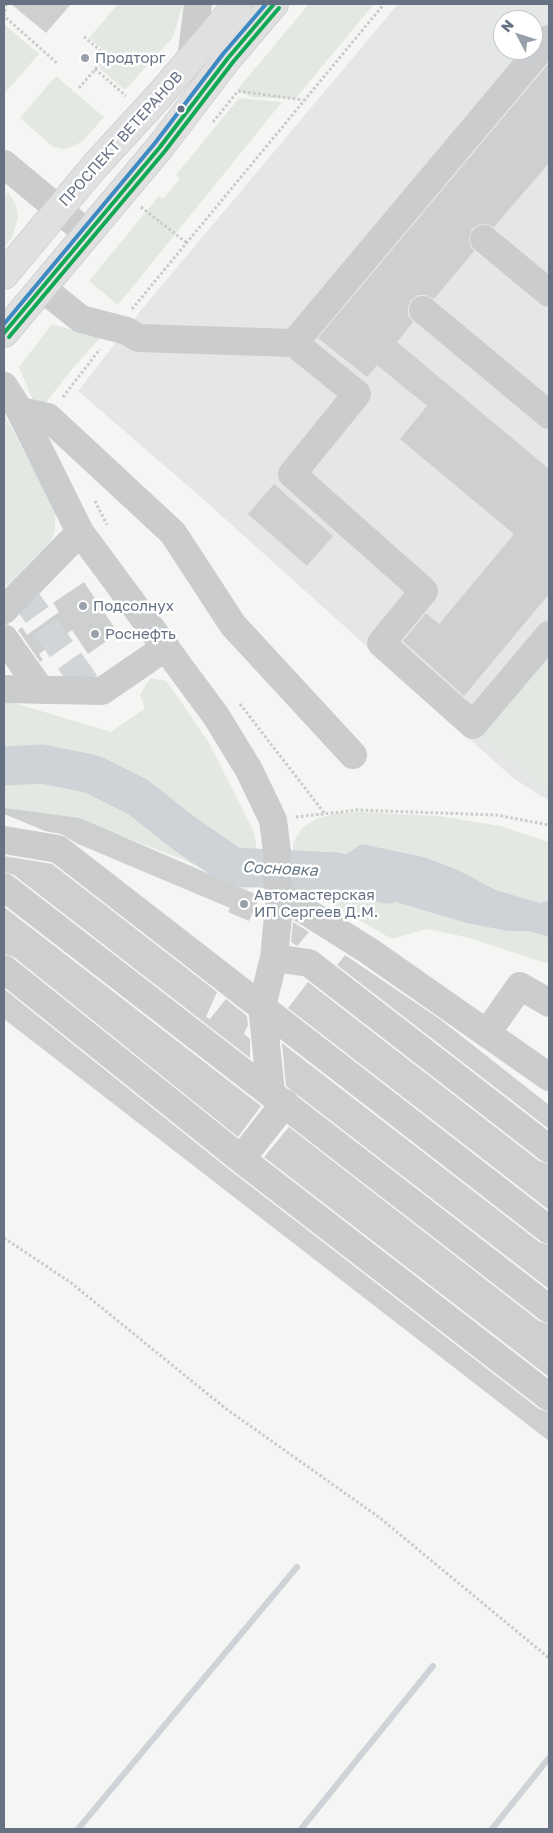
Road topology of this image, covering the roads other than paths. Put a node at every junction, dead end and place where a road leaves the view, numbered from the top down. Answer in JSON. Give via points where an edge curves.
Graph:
{"nodes":[{"id":1,"x":198,"y":4,"type":"edge"},
{"id":2,"x":238,"y":4,"type":"edge"},
{"id":3,"x":274,"y":4,"type":"edge"},
{"id":4,"x":549,"y":39,"type":"edge"},
{"id":5,"x":192,"y":59,"type":"junction"},
{"id":6,"x":4,"y":164,"type":"edge"},
{"id":7,"x":59,"y":209,"type":"junction"},
{"id":8,"x":88,"y":234,"type":"junction"},
{"id":9,"x":484,"y":239,"type":"dead end"},
{"id":10,"x":4,"y":275,"type":"edge"},
{"id":11,"x":42,"y":288,"type":"junction"},
{"id":12,"x":549,"y":293,"type":"edge"},
{"id":13,"x":424,"y":310,"type":"dead end"},
{"id":14,"x":4,"y":333,"type":"edge"},
{"id":15,"x":294,"y":342,"type":"junction"},
{"id":16,"x":4,"y":386,"type":"edge"},
{"id":17,"x":20,"y":411,"type":"junction"},
{"id":18,"x":549,"y":416,"type":"edge"},
{"id":19,"x":80,"y":532,"type":"junction"},
{"id":20,"x":4,"y":610,"type":"edge"},
{"id":21,"x":549,"y":635,"type":"edge"},
{"id":22,"x":4,"y":638,"type":"edge"},
{"id":23,"x":166,"y":647,"type":"junction"},
{"id":24,"x":4,"y":689,"type":"edge"},
{"id":25,"x":41,"y":690,"type":"junction"},
{"id":26,"x":353,"y":755,"type":"dead end"},
{"id":27,"x":4,"y":840,"type":"edge"},
{"id":28,"x":4,"y":887,"type":"edge"},
{"id":29,"x":278,"y":888,"type":"junction"},
{"id":30,"x":274,"y":958,"type":"junction"},
{"id":31,"x":4,"y":969,"type":"edge"},
{"id":32,"x":549,"y":1002,"type":"edge"},
{"id":33,"x":262,"y":1006,"type":"junction"},
{"id":34,"x":487,"y":1033,"type":"junction"},
{"id":35,"x":549,"y":1077,"type":"edge"},
{"id":36,"x":278,"y":1098,"type":"junction"},
{"id":37,"x":549,"y":1149,"type":"edge"},
{"id":38,"x":241,"y":1159,"type":"junction"},
{"id":39,"x":549,"y":1230,"type":"edge"},
{"id":40,"x":549,"y":1309,"type":"edge"},
{"id":41,"x":549,"y":1398,"type":"edge"}],
"edges":[{"from":1,"to":5,"type":"street"},
{"from":2,"to":5,"type":"main road","name":"ПРОСПЕКТ ВЕТЕРАНОВ"},
{"from":3,"to":8,"type":"main road","name":"ПРОСПЕКТ ВЕТЕРАНОВ"},
{"from":4,"to":15,"type":"street"},
{"from":5,"to":7,"type":"main road","name":"ПРОСПЕКТ ВЕТЕРАНОВ"},
{"from":6,"to":7,"type":"street"},
{"from":7,"to":8,"type":"street"},
{"from":7,"to":10,"type":"main road","name":"ПРОСПЕКТ ВЕТЕРАНОВ"},
{"from":8,"to":11,"type":"main road","name":"ПРОСПЕКТ ВЕТЕРАНОВ"},
{"from":9,"to":12,"type":"street"},
{"from":11,"to":14,"type":"main road","name":"ПРОСПЕКТ ВЕТЕРАНОВ"},
{"from":11,"to":15,"type":"street","via":[[80,319],[127,330],[138,338]]},
{"from":13,"to":18,"type":"street"},
{"from":15,"to":21,"type":"street","via":[[357,394],[292,474],[424,591],[381,643],[473,725]]},
{"from":16,"to":17,"type":"street"},
{"from":17,"to":19,"type":"street"},
{"from":17,"to":26,"type":"street","via":[[48,416],[173,533],[233,625]]},
{"from":19,"to":20,"type":"street"},
{"from":19,"to":23,"type":"street"},
{"from":22,"to":25,"type":"street"},
{"from":23,"to":25,"type":"street","via":[[102,691]]},
{"from":23,"to":29,"type":"street","via":[[216,716],[249,770],[273,820]]},
{"from":24,"to":25,"type":"street"},
{"from":27,"to":33,"type":"street","via":[[58,849]]},
{"from":28,"to":36,"type":"street"},
{"from":29,"to":30,"type":"street"},
{"from":29,"to":34,"type":"street"},
{"from":30,"to":33,"type":"street"},
{"from":30,"to":37,"type":"street","via":[[310,963]]},
{"from":31,"to":38,"type":"street"},
{"from":32,"to":34,"type":"street","via":[[520,986]]},
{"from":33,"to":36,"type":"street"},
{"from":33,"to":39,"type":"street"},
{"from":34,"to":35,"type":"street"},
{"from":36,"to":38,"type":"street"},
{"from":36,"to":40,"type":"street"},
{"from":38,"to":41,"type":"street"}]}
